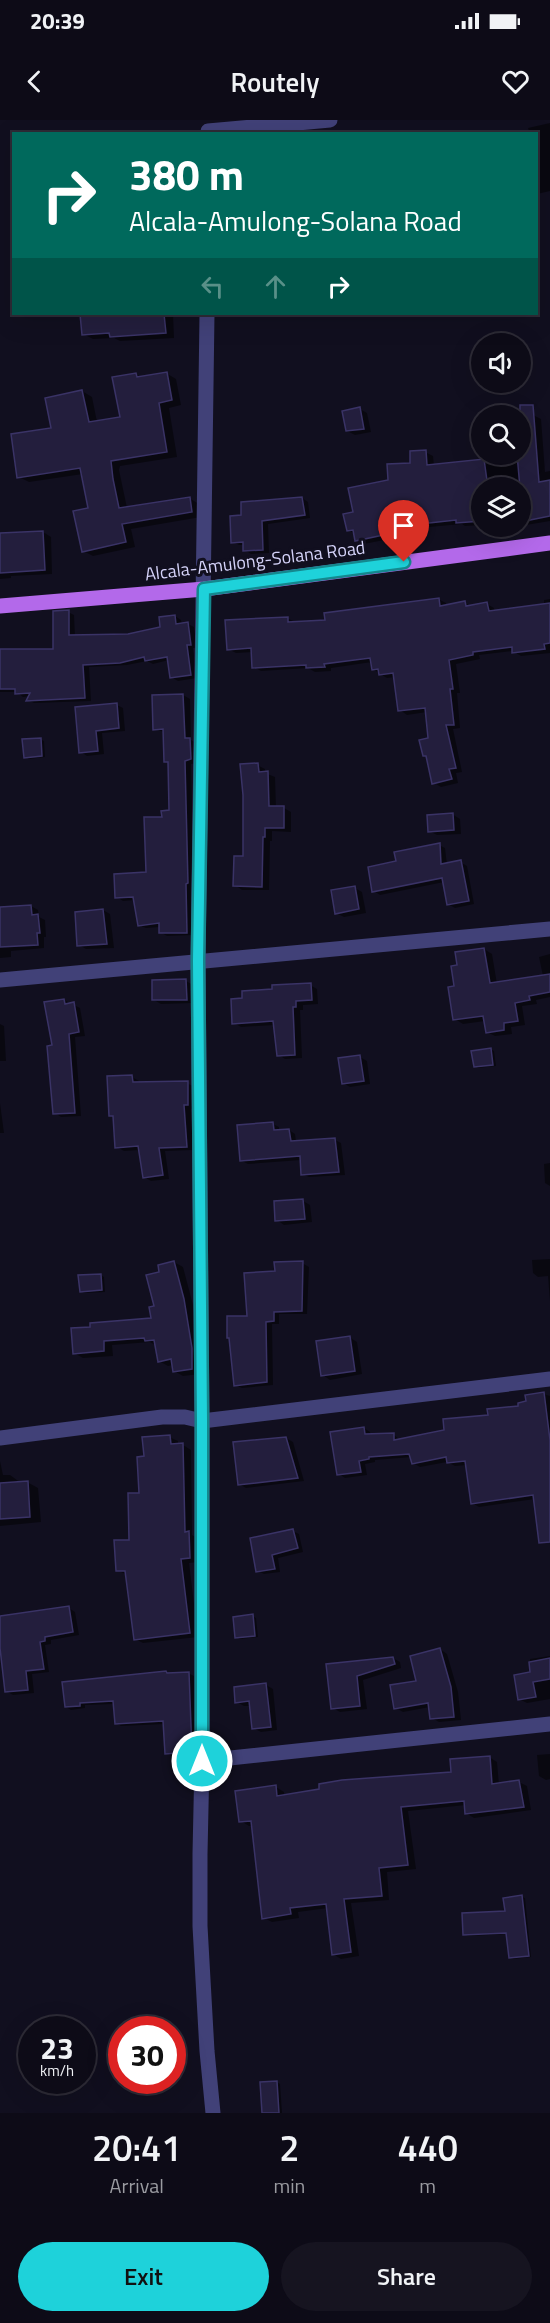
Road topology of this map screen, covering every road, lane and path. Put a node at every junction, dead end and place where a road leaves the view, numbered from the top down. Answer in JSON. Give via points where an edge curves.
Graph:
{"nodes":[{"id":1,"x":330,"y":120,"type":"edge"},
{"id":2,"x":208,"y":128,"type":"edge"},
{"id":3,"x":207,"y":315,"type":"edge"},
{"id":4,"x":550,"y":543,"type":"edge"},
{"id":5,"x":204,"y":589,"type":"junction"},
{"id":6,"x":0,"y":606,"type":"edge"},
{"id":7,"x":550,"y":929,"type":"edge"},
{"id":8,"x":198,"y":961,"type":"junction"},
{"id":9,"x":0,"y":980,"type":"edge"},
{"id":10,"x":550,"y":1379,"type":"edge"},
{"id":11,"x":202,"y":1420,"type":"junction"},
{"id":12,"x":0,"y":1438,"type":"edge"},
{"id":13,"x":550,"y":1724,"type":"edge"},
{"id":14,"x":202,"y":1761,"type":"junction"},
{"id":15,"x":213,"y":2113,"type":"edge"}],
"edges":[{"from":1,"to":2,"type":"street"},
{"from":3,"to":5,"type":"street"},
{"from":4,"to":5,"type":"main road","name":"Alcala-Amulong-Solana Road"},
{"from":5,"to":6,"type":"main road","name":"Alcala-Amulong-Solana Road"},
{"from":5,"to":8,"type":"street"},
{"from":7,"to":8,"type":"street"},
{"from":8,"to":9,"type":"street"},
{"from":8,"to":11,"type":"street"},
{"from":10,"to":11,"type":"street"},
{"from":11,"to":12,"type":"street","via":[[162,1417]]},
{"from":11,"to":14,"type":"street"},
{"from":13,"to":14,"type":"street"},
{"from":14,"to":15,"type":"street","via":[[200,1926]]}]}
